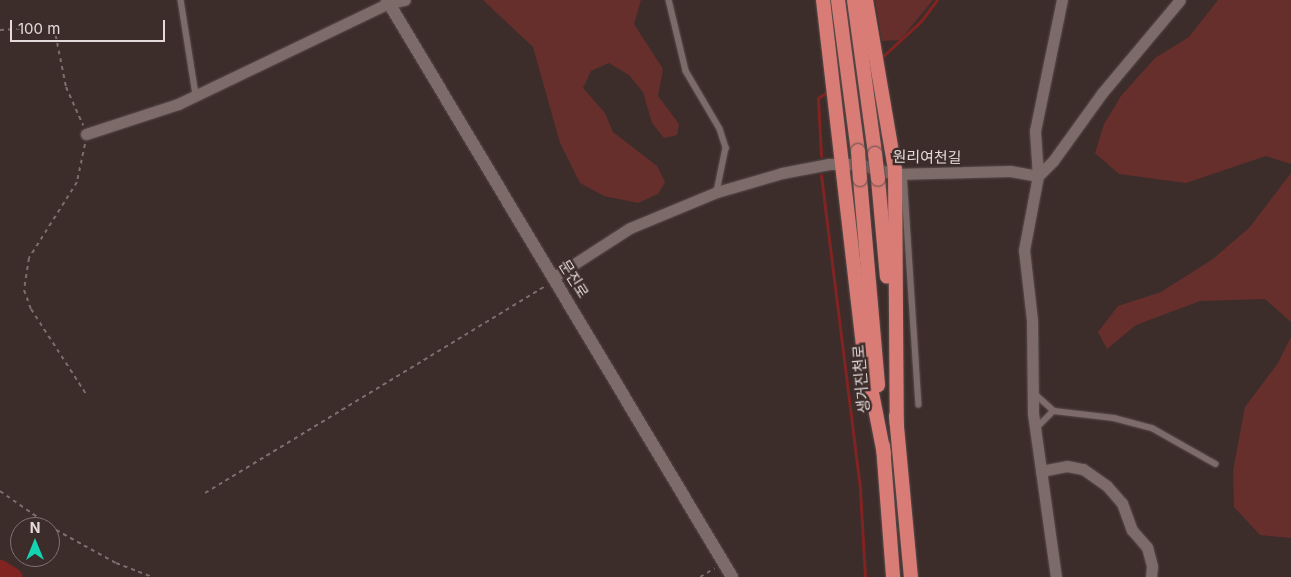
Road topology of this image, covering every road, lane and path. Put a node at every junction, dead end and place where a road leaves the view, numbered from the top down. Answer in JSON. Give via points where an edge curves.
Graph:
{"nodes":[{"id":1,"x":181,"y":0,"type":"edge"},
{"id":2,"x":405,"y":0,"type":"edge"},
{"id":3,"x":669,"y":0,"type":"edge"},
{"id":4,"x":823,"y":0,"type":"edge"},
{"id":5,"x":838,"y":0,"type":"edge"},
{"id":6,"x":854,"y":0,"type":"edge"},
{"id":7,"x":866,"y":0,"type":"edge"},
{"id":8,"x":1062,"y":0,"type":"edge"},
{"id":9,"x":1180,"y":0,"type":"edge"},
{"id":10,"x":388,"y":2,"type":"edge"},
{"id":11,"x":0,"y":30,"type":"edge"},
{"id":12,"x":196,"y":96,"type":"junction"},
{"id":13,"x":86,"y":134,"type":"junction"},
{"id":14,"x":840,"y":164,"type":"junction"},
{"id":15,"x":900,"y":174,"type":"junction"},
{"id":16,"x":1038,"y":176,"type":"junction"},
{"id":17,"x":717,"y":192,"type":"junction"},
{"id":18,"x":554,"y":277,"type":"junction"},
{"id":19,"x":1033,"y":391,"type":"junction"},
{"id":20,"x":86,"y":394,"type":"dead end"},
{"id":21,"x":919,"y":405,"type":"dead end"},
{"id":22,"x":1054,"y":411,"type":"junction"},
{"id":23,"x":897,"y":425,"type":"junction"},
{"id":24,"x":1035,"y":430,"type":"junction"},
{"id":25,"x":884,"y":454,"type":"junction"},
{"id":26,"x":1216,"y":464,"type":"dead end"},
{"id":27,"x":1041,"y":471,"type":"junction"},
{"id":28,"x":0,"y":491,"type":"edge"},
{"id":29,"x":206,"y":493,"type":"dead end"},
{"id":30,"x":723,"y":563,"type":"junction"},
{"id":31,"x":153,"y":577,"type":"edge"},
{"id":32,"x":700,"y":577,"type":"edge"},
{"id":33,"x":732,"y":577,"type":"edge"},
{"id":34,"x":893,"y":577,"type":"edge"},
{"id":35,"x":912,"y":577,"type":"edge"},
{"id":36,"x":1056,"y":577,"type":"edge"},
{"id":37,"x":1151,"y":577,"type":"edge"}],
"edges":[{"from":1,"to":12,"type":"lane"},
{"from":2,"to":10,"type":"street"},
{"from":3,"to":17,"type":"lane","via":[[686,71],[720,129],[726,148]]},
{"from":4,"to":14,"type":"highway"},
{"from":5,"to":25,"type":"highway","name":"생거진천로","bridge":true,"via":[[858,151]]},
{"from":6,"to":23,"type":"highway","bridge":true,"via":[[878,179]]},
{"from":7,"to":15,"type":"highway"},
{"from":8,"to":16,"type":"street","via":[[1035,131]]},
{"from":9,"to":16,"type":"street"},
{"from":10,"to":12,"type":"street"},
{"from":10,"to":18,"type":"street","name":"문진로"},
{"from":11,"to":13,"type":"path","via":[[54,27],[66,87]]},
{"from":12,"to":13,"type":"street"},
{"from":13,"to":20,"type":"path","via":[[77,182],[29,258],[24,290],[31,309]]},
{"from":14,"to":15,"type":"street","name":"원리여천길","via":[[859,164]]},
{"from":14,"to":17,"type":"street","name":"원리여천길","via":[[774,174]]},
{"from":14,"to":25,"type":"highway","via":[[863,347]]},
{"from":15,"to":16,"type":"street","name":"원리여천길","via":[[1010,171]]},
{"from":15,"to":21,"type":"lane"},
{"from":15,"to":23,"type":"highway"},
{"from":16,"to":19,"type":"street","via":[[1024,250],[1032,320]]},
{"from":17,"to":18,"type":"street","name":"원리여천길","via":[[630,228]]},
{"from":18,"to":29,"type":"path","via":[[543,288]]},
{"from":18,"to":30,"type":"street","name":"문진로"},
{"from":19,"to":22,"type":"lane"},
{"from":19,"to":24,"type":"street"},
{"from":22,"to":24,"type":"lane"},
{"from":22,"to":26,"type":"lane","via":[[1114,418],[1152,428]]},
{"from":23,"to":35,"type":"highway"},
{"from":24,"to":27,"type":"street"},
{"from":25,"to":34,"type":"highway","name":"생거진천로"},
{"from":27,"to":36,"type":"street"},
{"from":27,"to":37,"type":"street","via":[[1067,466],[1083,469],[1107,486],[1122,503],[1132,530],[1147,547]]},
{"from":28,"to":31,"type":"path","via":[[56,530],[116,563]]},
{"from":30,"to":32,"type":"path"},
{"from":30,"to":33,"type":"street","name":"문진로"}]}
